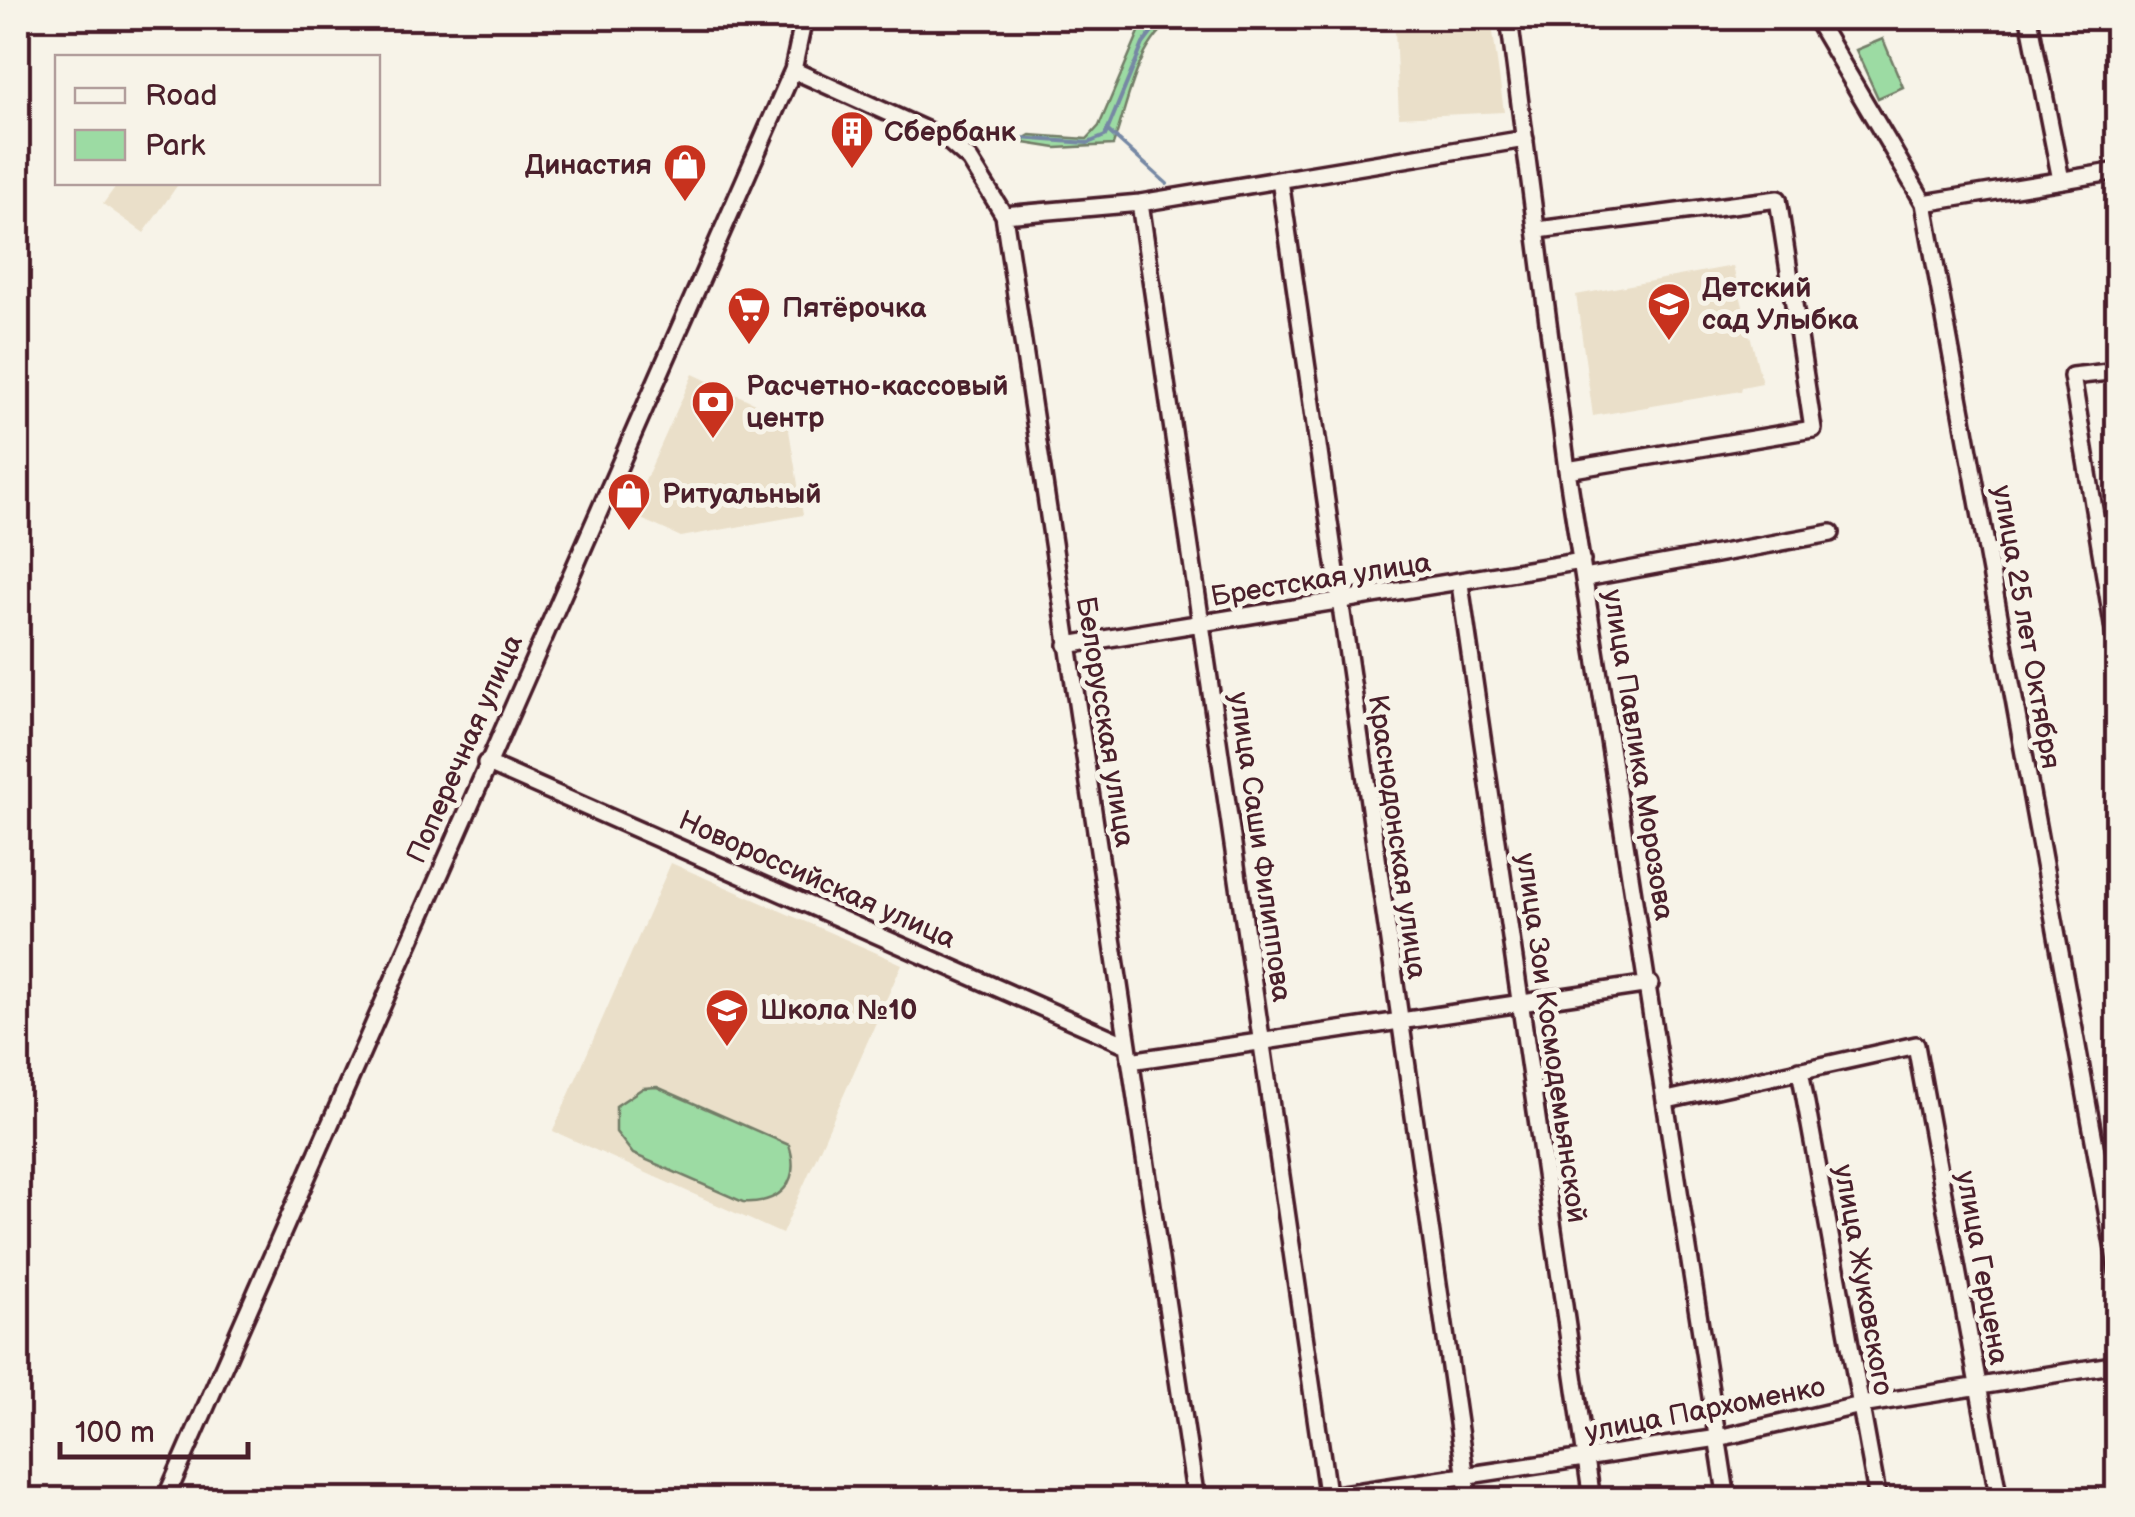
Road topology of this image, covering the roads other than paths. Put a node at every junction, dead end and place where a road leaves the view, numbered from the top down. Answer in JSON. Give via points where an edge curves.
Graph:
{"nodes":[{"id":1,"x":804,"y":18,"type":"edge"},
{"id":2,"x":1509,"y":18,"type":"edge"},
{"id":3,"x":1815,"y":18,"type":"edge"},
{"id":4,"x":2029,"y":18,"type":"edge"},
{"id":5,"x":792,"y":70,"type":"junction"},
{"id":6,"x":1525,"y":139,"type":"junction"},
{"id":7,"x":2118,"y":171,"type":"edge"},
{"id":8,"x":1280,"y":180,"type":"junction"},
{"id":9,"x":2061,"y":180,"type":"junction"},
{"id":10,"x":1140,"y":203,"type":"junction"},
{"id":11,"x":1924,"y":203,"type":"junction"},
{"id":12,"x":1004,"y":215,"type":"junction"},
{"id":13,"x":1538,"y":230,"type":"junction"},
{"id":14,"x":2118,"y":370,"type":"edge"},
{"id":15,"x":1567,"y":470,"type":"junction"},
{"id":16,"x":1830,"y":532,"type":"dead end"},
{"id":17,"x":1582,"y":561,"type":"junction"},
{"id":18,"x":1584,"y":578,"type":"junction"},
{"id":19,"x":1460,"y":584,"type":"junction"},
{"id":20,"x":1337,"y":602,"type":"junction"},
{"id":21,"x":1202,"y":624,"type":"junction"},
{"id":22,"x":1067,"y":645,"type":"junction"},
{"id":23,"x":2118,"y":655,"type":"edge"},
{"id":24,"x":486,"y":763,"type":"junction"},
{"id":25,"x":1650,"y":984,"type":"junction"},
{"id":26,"x":1521,"y":1003,"type":"junction"},
{"id":27,"x":1398,"y":1020,"type":"junction"},
{"id":28,"x":1262,"y":1038,"type":"junction"},
{"id":29,"x":1128,"y":1053,"type":"junction"},
{"id":30,"x":1800,"y":1070,"type":"junction"},
{"id":31,"x":1667,"y":1100,"type":"junction"},
{"id":32,"x":2118,"y":1272,"type":"edge"},
{"id":33,"x":2118,"y":1364,"type":"edge"},
{"id":34,"x":1978,"y":1386,"type":"junction"},
{"id":35,"x":1860,"y":1405,"type":"junction"},
{"id":36,"x":1718,"y":1438,"type":"junction"},
{"id":37,"x":1586,"y":1458,"type":"junction"},
{"id":38,"x":1466,"y":1476,"type":"junction"},
{"id":39,"x":1328,"y":1498,"type":"edge"},
{"id":40,"x":165,"y":1500,"type":"edge"},
{"id":41,"x":1196,"y":1500,"type":"edge"},
{"id":42,"x":1302,"y":1500,"type":"edge"},
{"id":43,"x":1469,"y":1500,"type":"edge"},
{"id":44,"x":1592,"y":1500,"type":"edge"},
{"id":45,"x":1727,"y":1500,"type":"edge"},
{"id":46,"x":1878,"y":1500,"type":"edge"},
{"id":47,"x":1998,"y":1500,"type":"edge"}],
"edges":[{"from":1,"to":5,"type":"street","name":"Поперечная улица"},
{"from":2,"to":6,"type":"street","name":"улица Павлика Морозова"},
{"from":3,"to":11,"type":"street","name":"улица 25 лет Октября"},
{"from":4,"to":9,"type":"street"},
{"from":5,"to":12,"type":"street","name":"Белорусская улица","via":[[946,139],[970,160]]},
{"from":5,"to":24,"type":"street","name":"Поперечная улица"},
{"from":6,"to":8,"type":"street"},
{"from":6,"to":13,"type":"street","name":"улица Павлика Морозова"},
{"from":7,"to":9,"type":"street"},
{"from":8,"to":10,"type":"street"},
{"from":8,"to":20,"type":"street","name":"Краснодонская улица"},
{"from":9,"to":11,"type":"street"},
{"from":10,"to":12,"type":"street"},
{"from":10,"to":21,"type":"street","name":"улица Саши Филиппова"},
{"from":11,"to":32,"type":"street","name":"улица 25 лет Октября"},
{"from":12,"to":22,"type":"street","name":"Белорусская улица"},
{"from":13,"to":15,"type":"street","name":"улица Павлика Морозова"},
{"from":13,"to":15,"type":"street","via":[[1778,199],[1813,430]]},
{"from":14,"to":23,"type":"street","via":[[2072,376]]},
{"from":15,"to":17,"type":"street","name":"улица Павлика Морозова"},
{"from":16,"to":18,"type":"street"},
{"from":17,"to":18,"type":"street","name":"улица Павлика Морозова"},
{"from":17,"to":19,"type":"street","name":"Брестская улица"},
{"from":18,"to":25,"type":"street","name":"улица Павлика Морозова"},
{"from":19,"to":20,"type":"street","name":"Брестская улица"},
{"from":19,"to":26,"type":"street","name":"улица Зои Космодемьянской"},
{"from":20,"to":21,"type":"street","name":"Брестская улица"},
{"from":20,"to":27,"type":"street","name":"Краснодонская улица"},
{"from":21,"to":22,"type":"street","name":"Брестская улица"},
{"from":21,"to":28,"type":"street","name":"улица Саши Филиппова"},
{"from":22,"to":29,"type":"street","name":"Белорусская улица"},
{"from":24,"to":29,"type":"street","name":"Новороссийская улица"},
{"from":24,"to":40,"type":"street","name":"Поперечная улица"},
{"from":25,"to":26,"type":"street"},
{"from":25,"to":31,"type":"street","name":"улица Павлика Морозова"},
{"from":26,"to":27,"type":"street"},
{"from":26,"to":37,"type":"street","name":"улица Зои Космодемьянской"},
{"from":27,"to":28,"type":"street"},
{"from":27,"to":38,"type":"street","name":"Краснодонская улица"},
{"from":28,"to":29,"type":"street"},
{"from":28,"to":39,"type":"street","name":"улица Саши Филиппова"},
{"from":29,"to":41,"type":"street","name":"Белорусская улица"},
{"from":30,"to":31,"type":"street"},
{"from":30,"to":34,"type":"street","name":"улица Герцена","via":[[1916,1045]]},
{"from":30,"to":35,"type":"street","name":"улица Жуковского"},
{"from":31,"to":36,"type":"street","name":"улица Павлика Морозова"},
{"from":33,"to":34,"type":"street","name":"улица Пархоменко"},
{"from":34,"to":35,"type":"street","name":"улица Пархоменко"},
{"from":34,"to":47,"type":"street","name":"улица Герцена"},
{"from":35,"to":36,"type":"street","name":"улица Пархоменко"},
{"from":35,"to":46,"type":"street","name":"улица Жуковского"},
{"from":36,"to":37,"type":"street","name":"улица Пархоменко"},
{"from":36,"to":45,"type":"street","name":"улица Павлика Морозова"},
{"from":37,"to":38,"type":"street","name":"улица Пархоменко"},
{"from":37,"to":44,"type":"street","name":"улица Зои Космодемьянской"},
{"from":38,"to":39,"type":"street","name":"улица Пархоменко"},
{"from":38,"to":43,"type":"street","name":"Краснодонская улица"},
{"from":39,"to":42,"type":"street","name":"улица Пархоменко"}]}
